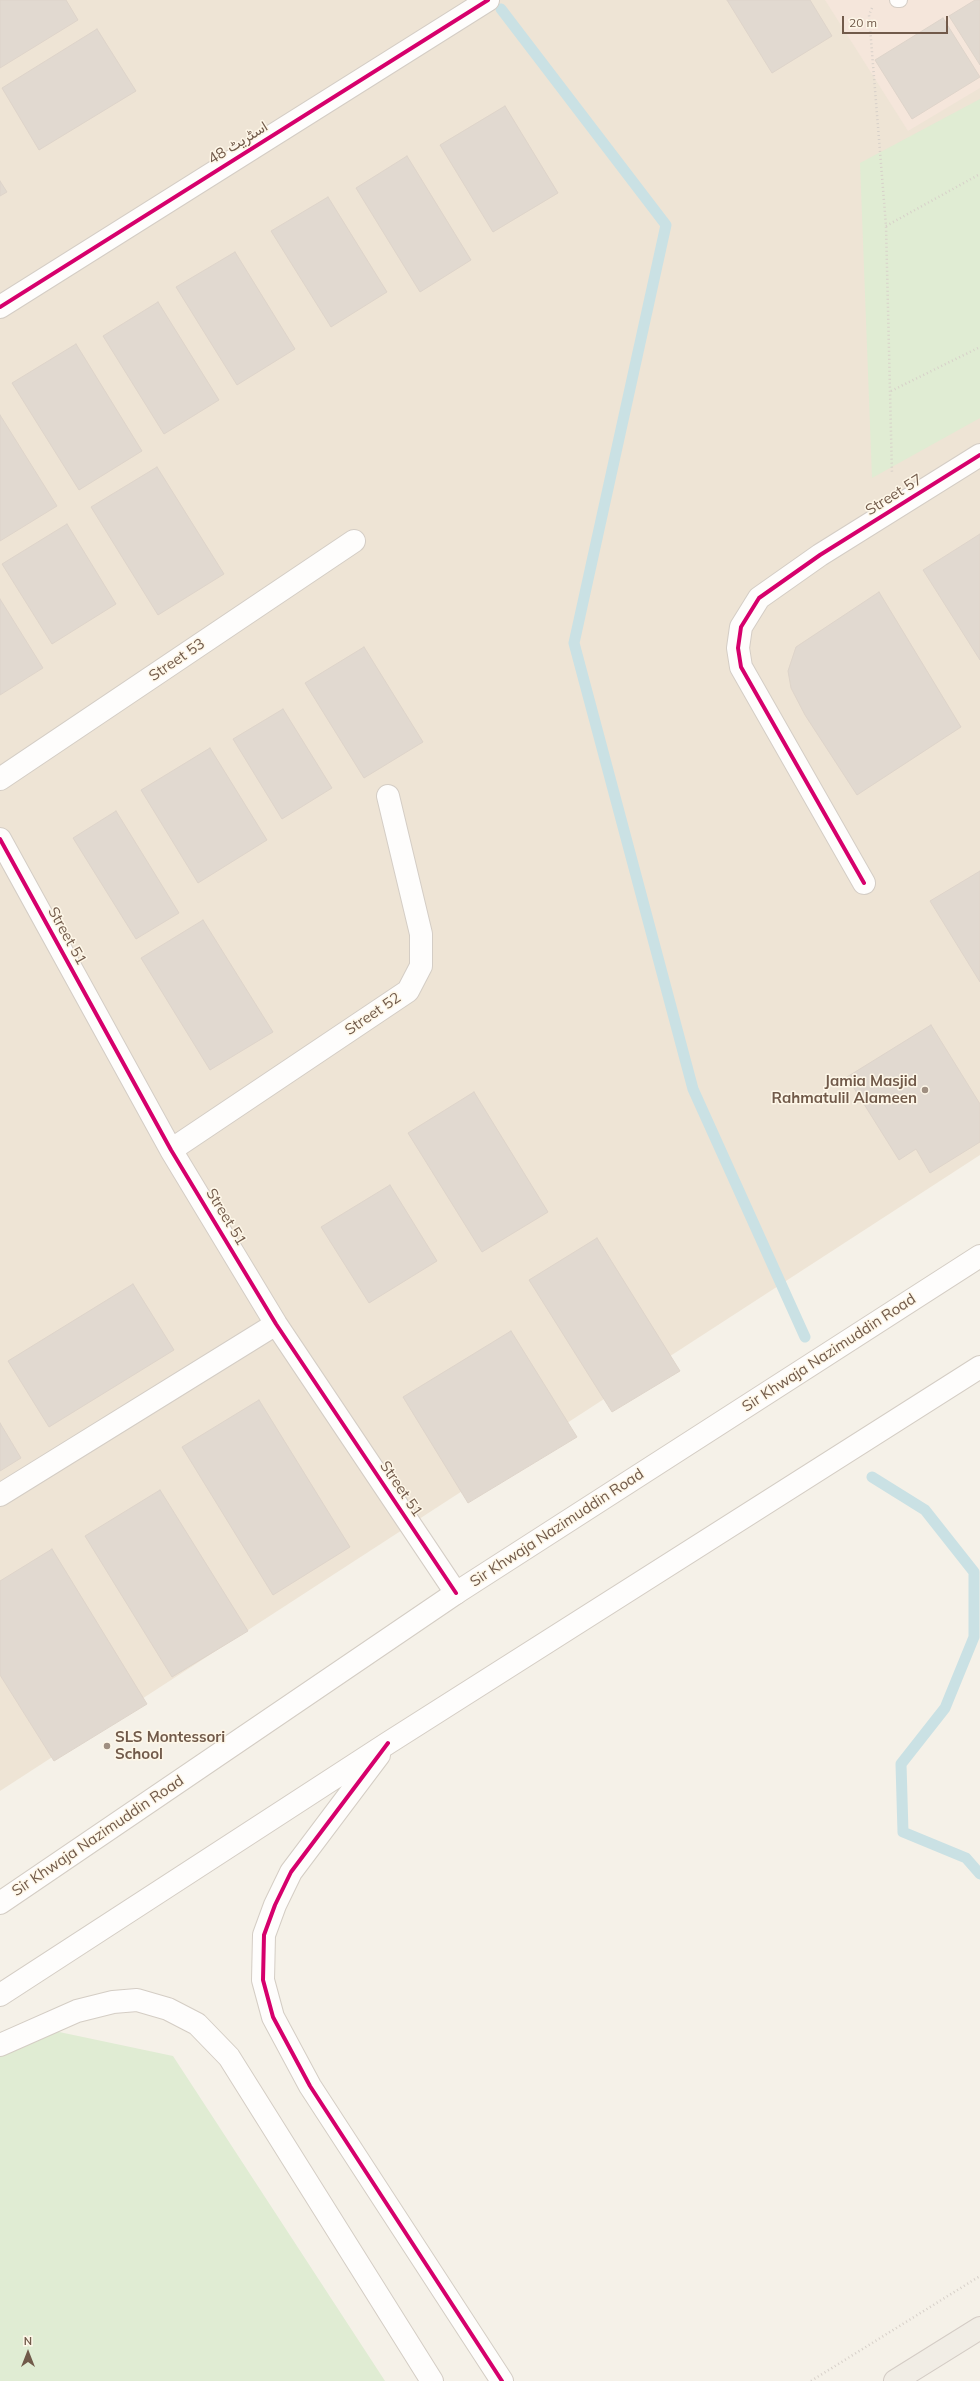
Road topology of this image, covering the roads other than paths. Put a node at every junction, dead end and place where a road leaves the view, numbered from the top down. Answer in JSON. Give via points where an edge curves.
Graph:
{"nodes":[{"id":1,"x":488,"y":0,"type":"edge"},
{"id":2,"x":897,"y":0,"type":"edge"},
{"id":3,"x":900,"y":0,"type":"edge"},
{"id":4,"x":0,"y":307,"type":"edge"},
{"id":5,"x":980,"y":455,"type":"edge"},
{"id":6,"x":354,"y":541,"type":"dead end"},
{"id":7,"x":0,"y":779,"type":"edge"},
{"id":8,"x":388,"y":796,"type":"dead end"},
{"id":9,"x":0,"y":840,"type":"edge"},
{"id":10,"x":864,"y":883,"type":"dead end"},
{"id":11,"x":171,"y":1150,"type":"junction"},
{"id":12,"x":980,"y":1256,"type":"edge"},
{"id":13,"x":276,"y":1324,"type":"junction"},
{"id":14,"x":980,"y":1367,"type":"edge"},
{"id":15,"x":0,"y":1495,"type":"edge"},
{"id":16,"x":456,"y":1593,"type":"junction"},
{"id":17,"x":388,"y":1743,"type":"junction"},
{"id":18,"x":0,"y":1903,"type":"edge"},
{"id":19,"x":0,"y":1995,"type":"edge"},
{"id":20,"x":0,"y":2045,"type":"edge"},
{"id":21,"x":980,"y":2328,"type":"edge"},
{"id":22,"x":432,"y":2381,"type":"edge"},
{"id":23,"x":502,"y":2381,"type":"edge"},
{"id":24,"x":895,"y":2381,"type":"edge"}],
"edges":[{"from":1,"to":4,"type":"street","name":"اسٹریٹ 48"},
{"from":2,"to":3,"type":"lane"},
{"from":5,"to":10,"type":"street","name":"Street 57","via":[[820,555],[759,598],[741,627],[738,648],[741,667]]},
{"from":6,"to":7,"type":"street","name":"Street 53"},
{"from":8,"to":11,"type":"street","name":"Street 52","via":[[421,934],[421,966],[408,991]]},
{"from":9,"to":11,"type":"street","name":"Street 51"},
{"from":11,"to":13,"type":"street","name":"Street 51"},
{"from":12,"to":16,"type":"street","name":"Sir Khwaja Nazimuddin Road"},
{"from":13,"to":15,"type":"street"},
{"from":13,"to":16,"type":"street","name":"Street 51"},
{"from":14,"to":17,"type":"street"},
{"from":16,"to":18,"type":"street","name":"Sir Khwaja Nazimuddin Road"},
{"from":17,"to":19,"type":"street"},
{"from":17,"to":23,"type":"street","via":[[291,1872],[264,1935],[263,1980],[273,2018],[310,2086]]},
{"from":20,"to":22,"type":"street","via":[[77,2011],[112,2002],[137,2000],[168,2009],[197,2024],[229,2057]]},
{"from":21,"to":24,"type":"main road"}]}
